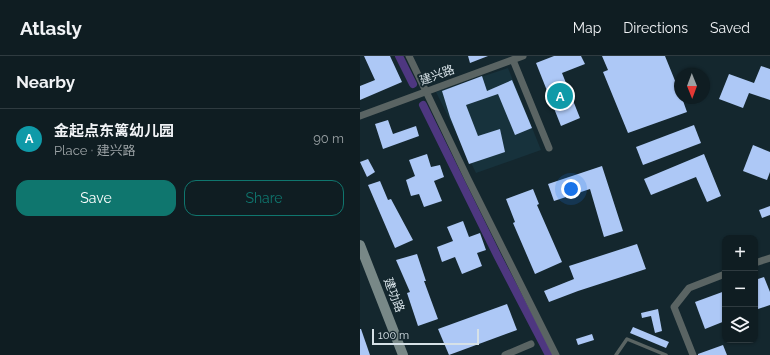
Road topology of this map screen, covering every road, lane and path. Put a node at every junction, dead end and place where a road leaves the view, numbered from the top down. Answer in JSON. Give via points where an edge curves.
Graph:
{"nodes":[{"id":1,"x":409,"y":56,"type":"edge"},
{"id":2,"x":523,"y":56,"type":"edge"},
{"id":3,"x":512,"y":60,"type":"junction"},
{"id":4,"x":426,"y":90,"type":"junction"},
{"id":5,"x":360,"y":116,"type":"edge"},
{"id":6,"x":549,"y":148,"type":"dead end"},
{"id":7,"x":360,"y":245,"type":"edge"},
{"id":8,"x":770,"y":258,"type":"edge"},
{"id":9,"x":758,"y":262,"type":"edge"},
{"id":10,"x":722,"y":275,"type":"edge"},
{"id":11,"x":531,"y":344,"type":"dead end"},
{"id":12,"x":403,"y":355,"type":"edge"},
{"id":13,"x":505,"y":355,"type":"edge"},
{"id":14,"x":556,"y":355,"type":"edge"},
{"id":15,"x":616,"y":355,"type":"edge"},
{"id":16,"x":666,"y":355,"type":"edge"},
{"id":17,"x":693,"y":355,"type":"edge"}],
"edges":[{"from":1,"to":4,"type":"street"},
{"from":2,"to":3,"type":"street","name":"建兴路"},
{"from":3,"to":4,"type":"street","name":"建兴路"},
{"from":3,"to":6,"type":"street"},
{"from":4,"to":5,"type":"street","name":"建兴路"},
{"from":4,"to":14,"type":"street"},
{"from":7,"to":12,"type":"street","name":"建功路"},
{"from":8,"to":9,"type":"street"},
{"from":10,"to":17,"type":"street","via":[[689,288],[674,307]]},
{"from":11,"to":13,"type":"street"},
{"from":15,"to":16,"type":"lane","via":[[627,339]]}]}
